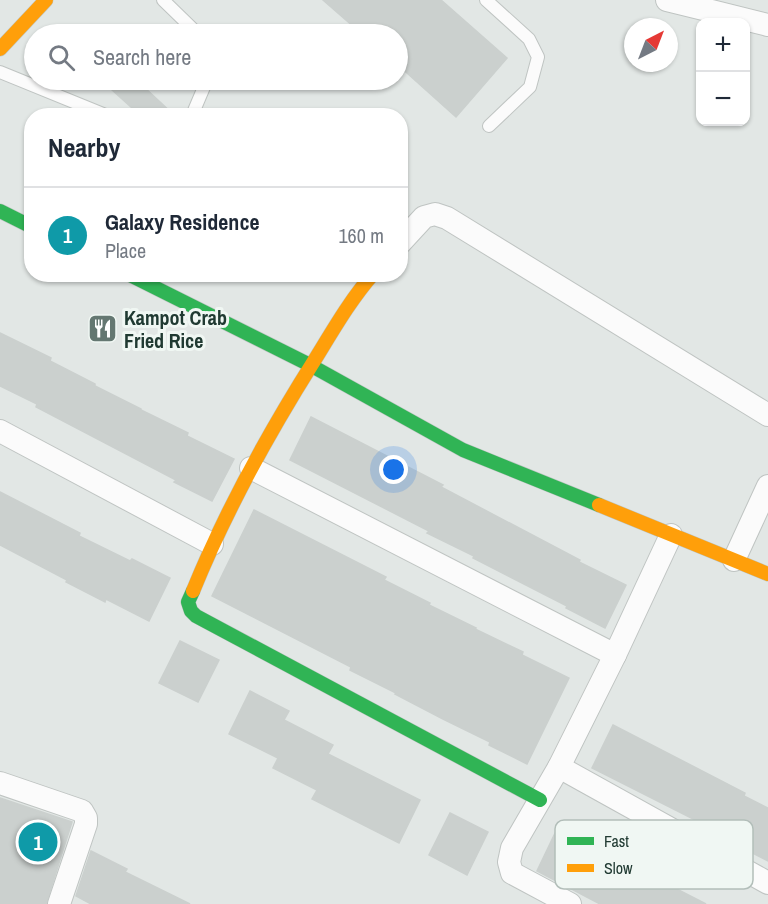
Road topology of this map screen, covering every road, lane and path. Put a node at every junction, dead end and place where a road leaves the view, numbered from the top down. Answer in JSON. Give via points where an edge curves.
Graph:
{"nodes":[{"id":1,"x":46,"y":0,"type":"edge"},
{"id":2,"x":163,"y":0,"type":"edge"},
{"id":3,"x":486,"y":0,"type":"edge"},
{"id":4,"x":667,"y":0,"type":"edge"},
{"id":5,"x":188,"y":24,"type":"edge"},
{"id":6,"x":768,"y":25,"type":"edge"},
{"id":7,"x":0,"y":49,"type":"edge"},
{"id":8,"x":0,"y":72,"type":"edge"},
{"id":9,"x":24,"y":82,"type":"edge"},
{"id":10,"x":44,"y":90,"type":"edge"},
{"id":11,"x":203,"y":90,"type":"edge"},
{"id":12,"x":88,"y":108,"type":"edge"},
{"id":13,"x":196,"y":108,"type":"edge"},
{"id":14,"x":489,"y":126,"type":"dead end"},
{"id":15,"x":0,"y":211,"type":"edge"},
{"id":16,"x":24,"y":223,"type":"edge"},
{"id":17,"x":408,"y":234,"type":"edge"},
{"id":18,"x":144,"y":282,"type":"edge"},
{"id":19,"x":366,"y":282,"type":"edge"},
{"id":20,"x":310,"y":365,"type":"junction"},
{"id":21,"x":768,"y":415,"type":"edge"},
{"id":22,"x":0,"y":431,"type":"edge"},
{"id":23,"x":251,"y":468,"type":"junction"},
{"id":24,"x":768,"y":486,"type":"edge"},
{"id":25,"x":672,"y":535,"type":"junction"},
{"id":26,"x":213,"y":544,"type":"junction"},
{"id":27,"x":734,"y":560,"type":"junction"},
{"id":28,"x":768,"y":574,"type":"edge"},
{"id":29,"x":615,"y":655,"type":"junction"},
{"id":30,"x":559,"y":767,"type":"junction"},
{"id":31,"x":0,"y":783,"type":"edge"},
{"id":32,"x":540,"y":800,"type":"junction"},
{"id":33,"x":654,"y":820,"type":"edge"},
{"id":34,"x":753,"y":875,"type":"edge"},
{"id":35,"x":768,"y":883,"type":"edge"},
{"id":36,"x":59,"y":904,"type":"edge"},
{"id":37,"x":570,"y":904,"type":"edge"}],
"edges":[{"from":1,"to":7,"type":"main road"},
{"from":2,"to":5,"type":"lane"},
{"from":3,"to":14,"type":"lane","via":[[529,39],[538,57],[530,87]]},
{"from":4,"to":6,"type":"street"},
{"from":8,"to":9,"type":"lane"},
{"from":10,"to":12,"type":"lane"},
{"from":11,"to":13,"type":"lane"},
{"from":15,"to":16,"type":"main road"},
{"from":17,"to":21,"type":"street","via":[[424,217],[435,214],[447,218]]},
{"from":18,"to":20,"type":"main road"},
{"from":19,"to":20,"type":"main road"},
{"from":20,"to":23,"type":"main road"},
{"from":20,"to":25,"type":"main road","via":[[463,450]]},
{"from":22,"to":26,"type":"street"},
{"from":23,"to":26,"type":"main road"},
{"from":23,"to":29,"type":"street"},
{"from":24,"to":27,"type":"street"},
{"from":25,"to":27,"type":"main road"},
{"from":25,"to":29,"type":"street"},
{"from":26,"to":32,"type":"main road","via":[[188,602],[196,616]]},
{"from":27,"to":28,"type":"main road"},
{"from":29,"to":30,"type":"street"},
{"from":30,"to":32,"type":"street"},
{"from":30,"to":33,"type":"street"},
{"from":31,"to":36,"type":"street","via":[[82,811],[86,818]]},
{"from":32,"to":37,"type":"street","via":[[512,848],[512,873]]},
{"from":34,"to":35,"type":"street"}]}
